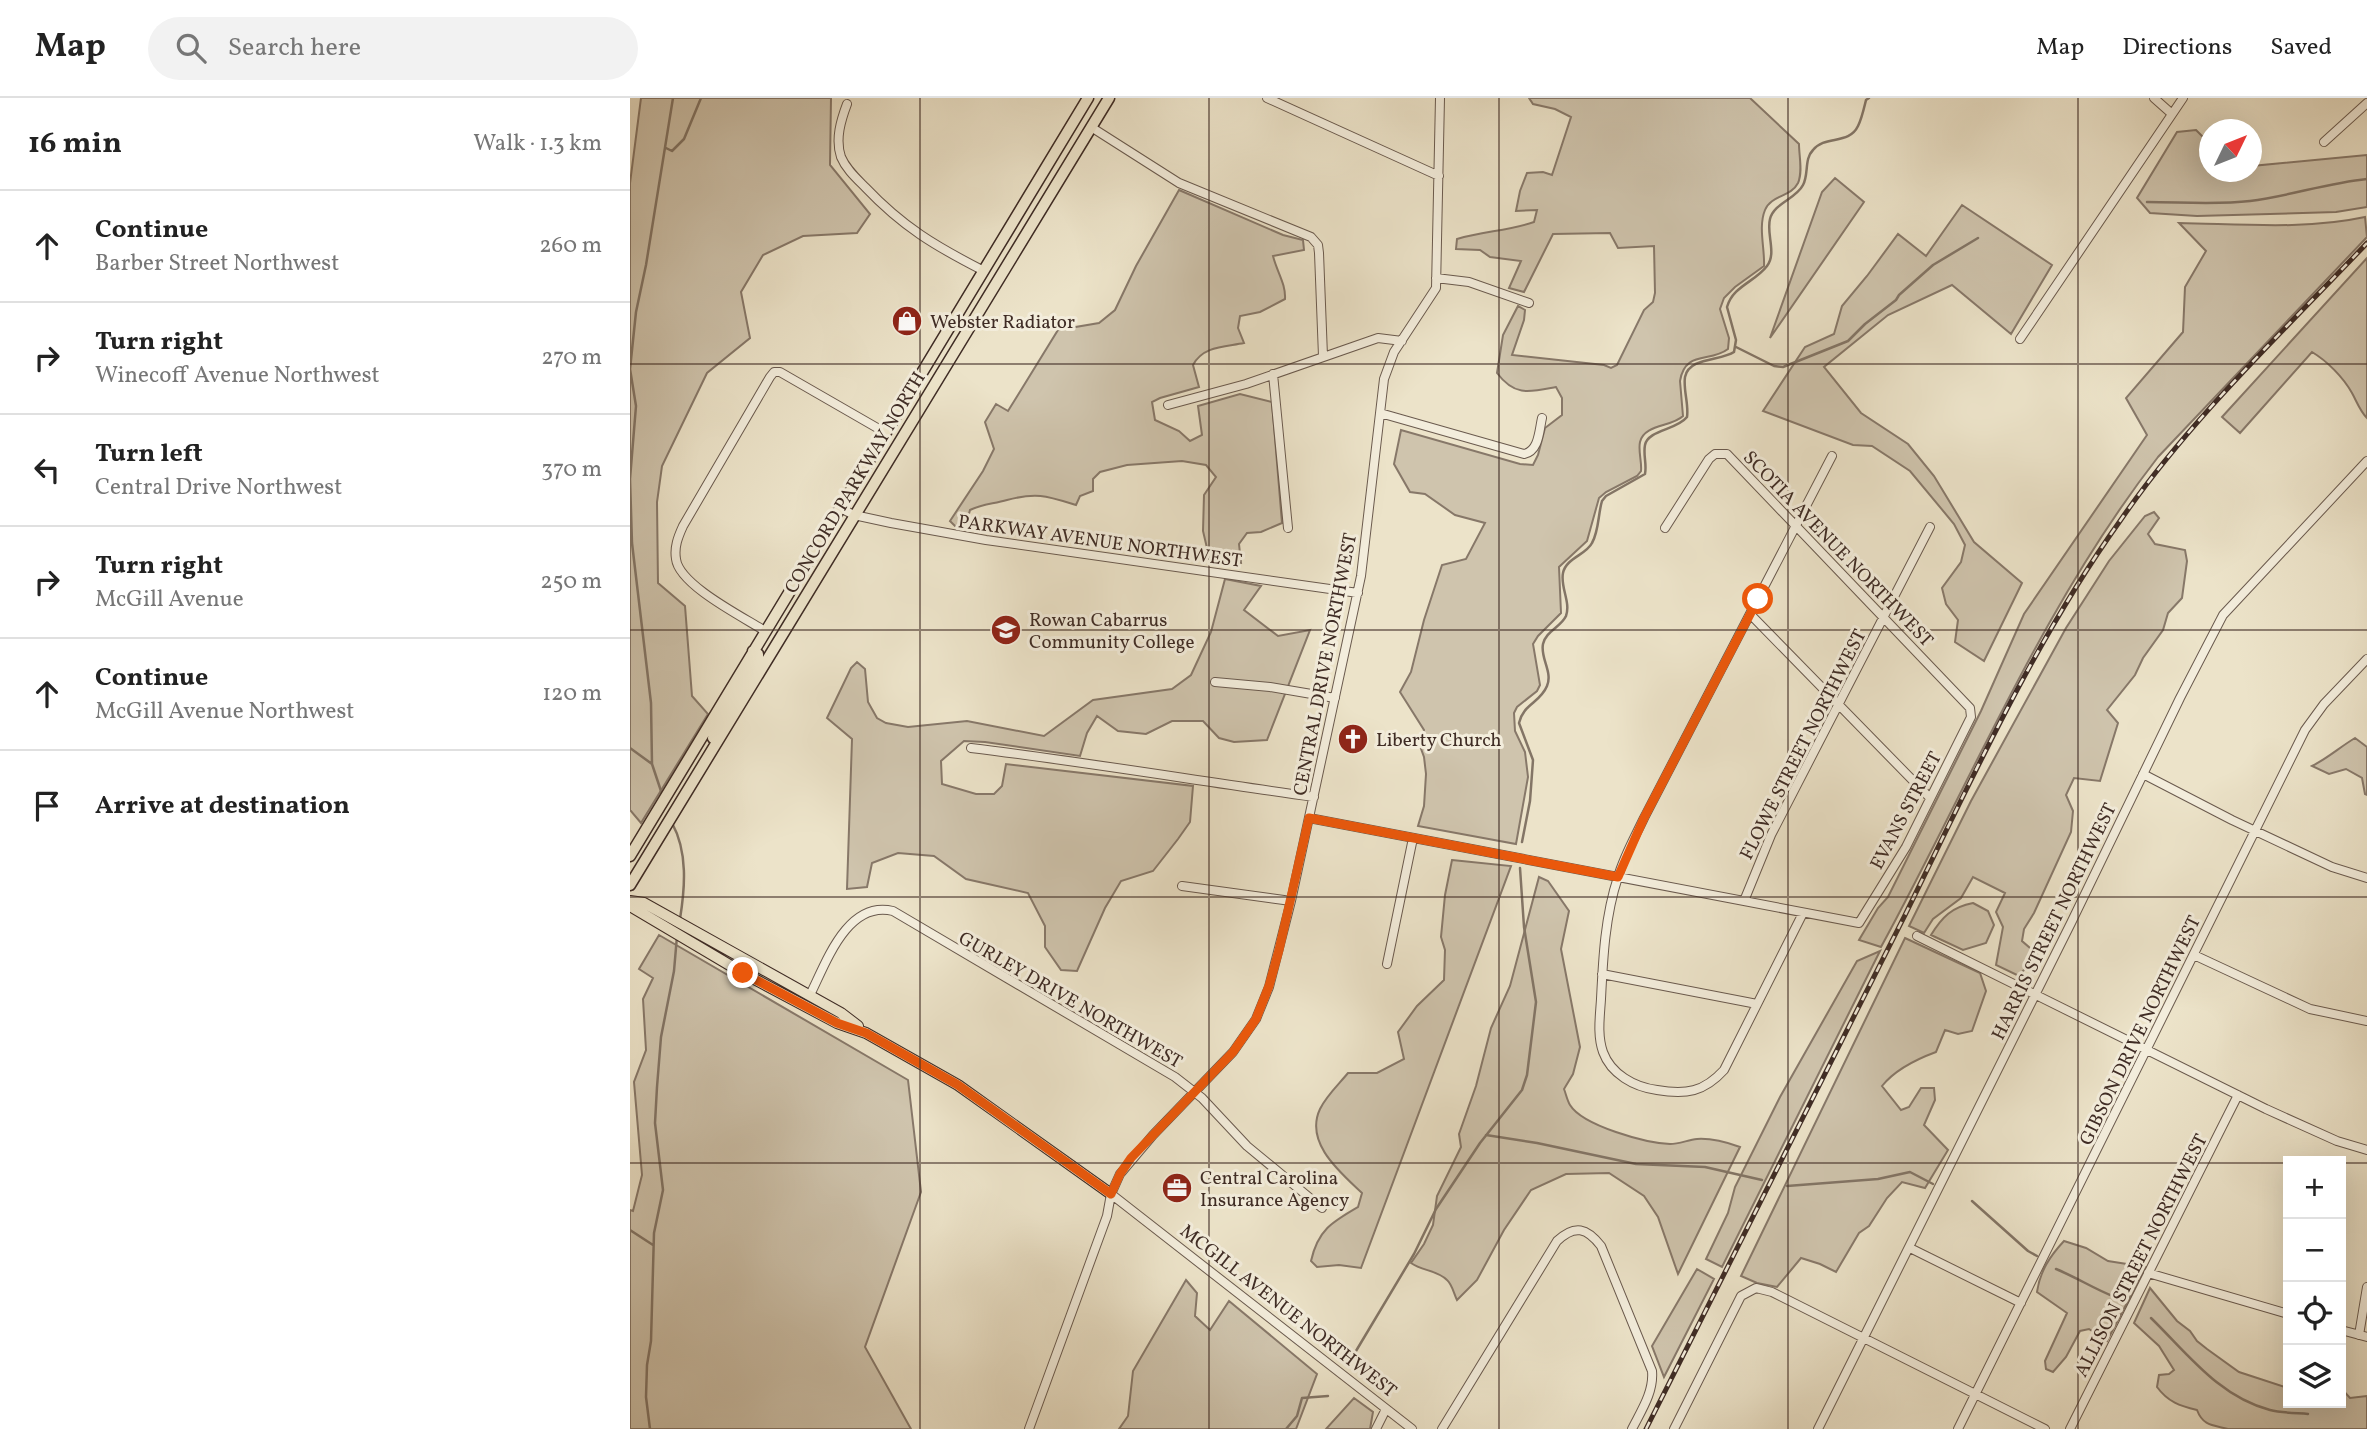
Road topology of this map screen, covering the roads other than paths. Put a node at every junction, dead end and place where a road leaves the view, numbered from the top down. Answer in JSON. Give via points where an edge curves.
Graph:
{"nodes":[{"id":1,"x":1088,"y":98,"type":"edge"},
{"id":2,"x":1109,"y":98,"type":"edge"},
{"id":3,"x":1267,"y":98,"type":"edge"},
{"id":4,"x":1440,"y":98,"type":"edge"},
{"id":5,"x":2154,"y":98,"type":"edge"},
{"id":6,"x":2183,"y":98,"type":"edge"},
{"id":7,"x":2367,"y":103,"type":"edge"},
{"id":8,"x":848,"y":104,"type":"dead end"},
{"id":9,"x":2172,"y":114,"type":"junction"},
{"id":10,"x":1091,"y":127,"type":"junction"},
{"id":11,"x":2324,"y":142,"type":"dead end"},
{"id":12,"x":1439,"y":176,"type":"junction"},
{"id":13,"x":1003,"y":239,"type":"junction"},
{"id":14,"x":1018,"y":247,"type":"junction"},
{"id":15,"x":984,"y":271,"type":"junction"},
{"id":16,"x":1436,"y":278,"type":"junction"},
{"id":17,"x":1529,"y":303,"type":"dead end"},
{"id":18,"x":2020,"y":339,"type":"dead end"},
{"id":19,"x":1402,"y":341,"type":"junction"},
{"id":20,"x":1323,"y":356,"type":"junction"},
{"id":21,"x":1273,"y":374,"type":"junction"},
{"id":22,"x":1168,"y":405,"type":"dead end"},
{"id":23,"x":1380,"y":413,"type":"junction"},
{"id":24,"x":1542,"y":418,"type":"dead end"},
{"id":25,"x":886,"y":433,"type":"junction"},
{"id":26,"x":1832,"y":456,"type":"dead end"},
{"id":27,"x":2367,"y":461,"type":"edge"},
{"id":28,"x":840,"y":508,"type":"junction"},
{"id":29,"x":854,"y":515,"type":"junction"},
{"id":30,"x":1795,"y":525,"type":"junction"},
{"id":31,"x":1930,"y":527,"type":"dead end"},
{"id":32,"x":1288,"y":528,"type":"dead end"},
{"id":33,"x":1665,"y":528,"type":"dead end"},
{"id":34,"x":1357,"y":593,"type":"junction"},
{"id":35,"x":1750,"y":614,"type":"junction"},
{"id":36,"x":1883,"y":617,"type":"junction"},
{"id":37,"x":765,"y":631,"type":"junction"},
{"id":38,"x":753,"y":651,"type":"junction"},
{"id":39,"x":2367,"y":659,"type":"edge"},
{"id":40,"x":1215,"y":682,"type":"dead end"},
{"id":41,"x":1335,"y":698,"type":"junction"},
{"id":42,"x":1839,"y":705,"type":"junction"},
{"id":43,"x":1970,"y":708,"type":"joint"},
{"id":44,"x":971,"y":748,"type":"dead end"},
{"id":45,"x":704,"y":764,"type":"junction"},
{"id":46,"x":2143,"y":774,"type":"junction"},
{"id":47,"x":1314,"y":797,"type":"junction"},
{"id":48,"x":1930,"y":798,"type":"junction"},
{"id":49,"x":1309,"y":818,"type":"junction"},
{"id":50,"x":2255,"y":831,"type":"junction"},
{"id":51,"x":1413,"y":838,"type":"junction"},
{"id":52,"x":630,"y":856,"type":"edge"},
{"id":53,"x":1618,"y":877,"type":"junction"},
{"id":54,"x":2367,"y":878,"type":"edge"},
{"id":55,"x":630,"y":885,"type":"edge"},
{"id":56,"x":1182,"y":886,"type":"dead end"},
{"id":57,"x":630,"y":901,"type":"edge"},
{"id":58,"x":1291,"y":901,"type":"junction"},
{"id":59,"x":1744,"y":901,"type":"junction"},
{"id":60,"x":637,"y":907,"type":"edge"},
{"id":61,"x":1802,"y":913,"type":"junction"},
{"id":62,"x":1917,"y":936,"type":"dead end"},
{"id":63,"x":2194,"y":955,"type":"junction"},
{"id":64,"x":719,"y":958,"type":"junction"},
{"id":65,"x":1387,"y":964,"type":"dead end"},
{"id":66,"x":1602,"y":974,"type":"junction"},
{"id":67,"x":794,"y":986,"type":"junction"},
{"id":68,"x":810,"y":995,"type":"junction"},
{"id":69,"x":2034,"y":995,"type":"junction"},
{"id":70,"x":1757,"y":1004,"type":"junction"},
{"id":71,"x":2367,"y":1021,"type":"edge"},
{"id":72,"x":866,"y":1033,"type":"junction"},
{"id":73,"x":2147,"y":1051,"type":"junction"},
{"id":74,"x":1195,"y":1091,"type":"junction"},
{"id":75,"x":2238,"y":1095,"type":"junction"},
{"id":76,"x":2367,"y":1150,"type":"edge"},
{"id":77,"x":1111,"y":1194,"type":"junction"},
{"id":78,"x":1322,"y":1208,"type":"dead end"},
{"id":79,"x":1910,"y":1248,"type":"junction"},
{"id":80,"x":2148,"y":1273,"type":"junction"},
{"id":81,"x":2367,"y":1287,"type":"edge"},
{"id":82,"x":2021,"y":1303,"type":"junction"},
{"id":83,"x":2283,"y":1313,"type":"edge"},
{"id":84,"x":2346,"y":1331,"type":"edge"},
{"id":85,"x":2363,"y":1336,"type":"edge"},
{"id":86,"x":1863,"y":1339,"type":"junction"},
{"id":87,"x":1976,"y":1394,"type":"junction"},
{"id":88,"x":1387,"y":1409,"type":"junction"},
{"id":89,"x":1677,"y":1427,"type":"edge"},
{"id":90,"x":1029,"y":1429,"type":"edge"},
{"id":91,"x":1376,"y":1429,"type":"edge"},
{"id":92,"x":1412,"y":1429,"type":"edge"},
{"id":93,"x":1442,"y":1429,"type":"edge"},
{"id":94,"x":1632,"y":1429,"type":"edge"},
{"id":95,"x":1818,"y":1429,"type":"edge"},
{"id":96,"x":1958,"y":1429,"type":"edge"},
{"id":97,"x":2045,"y":1429,"type":"edge"},
{"id":98,"x":2070,"y":1429,"type":"edge"}],
"edges":[{"from":1,"to":13,"type":"highway","name":"CONCORD PARKWAY NORTH"},
{"from":2,"to":10,"type":"highway","name":"CONCORD PARKWAY NORTH"},
{"from":3,"to":12,"type":"street"},
{"from":4,"to":12,"type":"street","name":"CENTRAL DRIVE NORTHWEST"},
{"from":5,"to":9,"type":"street"},
{"from":6,"to":9,"type":"street"},
{"from":7,"to":11,"type":"street"},
{"from":8,"to":15,"type":"street","via":[[839,144],[851,172],[913,232]]},
{"from":9,"to":18,"type":"street"},
{"from":10,"to":14,"type":"highway","name":"CONCORD PARKWAY NORTH"},
{"from":10,"to":20,"type":"street","via":[[1166,177],[1303,232],[1318,245]]},
{"from":12,"to":16,"type":"street","name":"CENTRAL DRIVE NORTHWEST"},
{"from":13,"to":14,"type":"highway"},
{"from":13,"to":15,"type":"highway","name":"CONCORD PARKWAY NORTH"},
{"from":14,"to":29,"type":"highway","name":"CONCORD PARKWAY NORTH"},
{"from":15,"to":25,"type":"highway","name":"CONCORD PARKWAY NORTH"},
{"from":16,"to":17,"type":"street","via":[[1468,282]]},
{"from":16,"to":19,"type":"street","name":"CENTRAL DRIVE NORTHWEST","via":[[1436,288]]},
{"from":19,"to":20,"type":"street","via":[[1378,338]]},
{"from":19,"to":23,"type":"street","name":"CENTRAL DRIVE NORTHWEST","via":[[1388,364]]},
{"from":20,"to":21,"type":"street"},
{"from":21,"to":22,"type":"street"},
{"from":21,"to":32,"type":"street"},
{"from":23,"to":24,"type":"street","via":[[1524,454],[1535,447]]},
{"from":23,"to":34,"type":"street","name":"CENTRAL DRIVE NORTHWEST"},
{"from":25,"to":28,"type":"highway","name":"CONCORD PARKWAY NORTH"},
{"from":25,"to":37,"type":"street","via":[[780,372],[770,377],[683,526],[676,550],[676,561],[687,580]]},
{"from":26,"to":30,"type":"street"},
{"from":27,"to":46,"type":"street","name":"HARRIS STREET NORTHWEST","via":[[2223,615]]},
{"from":28,"to":29,"type":"street","name":"PARKWAY AVENUE NORTHWEST"},
{"from":28,"to":37,"type":"highway","name":"CONCORD PARKWAY NORTH"},
{"from":29,"to":34,"type":"street","name":"PARKWAY AVENUE NORTHWEST","via":[[986,540]]},
{"from":29,"to":45,"type":"highway","name":"CONCORD PARKWAY NORTH"},
{"from":30,"to":33,"type":"street","name":"SCOTIA AVENUE NORTHWEST","via":[[1721,453],[1709,459]]},
{"from":30,"to":35,"type":"street"},
{"from":30,"to":36,"type":"street","name":"SCOTIA AVENUE NORTHWEST"},
{"from":31,"to":36,"type":"street","name":"FLOWE STREET NORTHWEST"},
{"from":34,"to":41,"type":"street","name":"CENTRAL DRIVE NORTHWEST"},
{"from":35,"to":42,"type":"street"},
{"from":35,"to":53,"type":"street"},
{"from":36,"to":42,"type":"street","name":"FLOWE STREET NORTHWEST"},
{"from":36,"to":43,"type":"street","name":"SCOTIA AVENUE NORTHWEST"},
{"from":37,"to":38,"type":"highway","name":"CONCORD PARKWAY NORTH"},
{"from":38,"to":45,"type":"highway","via":[[758,659],[718,725]]},
{"from":38,"to":52,"type":"highway","name":"CONCORD PARKWAY NORTH"},
{"from":39,"to":50,"type":"street","name":"GIBSON DRIVE NORTHWEST","via":[[2313,718]]},
{"from":40,"to":41,"type":"street"},
{"from":41,"to":47,"type":"street","name":"CENTRAL DRIVE NORTHWEST"},
{"from":42,"to":48,"type":"street"},
{"from":42,"to":59,"type":"street","name":"FLOWE STREET NORTHWEST","via":[[1771,835]]},
{"from":43,"to":48,"type":"street","name":"EVANS STREET","via":[[1971,717]]},
{"from":44,"to":47,"type":"street"},
{"from":45,"to":55,"type":"highway","name":"CONCORD PARKWAY NORTH"},
{"from":46,"to":50,"type":"street"},
{"from":46,"to":69,"type":"street","name":"HARRIS STREET NORTHWEST"},
{"from":47,"to":49,"type":"street","name":"CENTRAL DRIVE NORTHWEST"},
{"from":48,"to":61,"type":"street","name":"EVANS STREET","via":[[1859,923]]},
{"from":49,"to":51,"type":"street"},
{"from":49,"to":58,"type":"street","name":"CENTRAL DRIVE NORTHWEST"},
{"from":50,"to":54,"type":"street"},
{"from":50,"to":63,"type":"street","name":"GIBSON DRIVE NORTHWEST"},
{"from":51,"to":53,"type":"street"},
{"from":51,"to":65,"type":"street"},
{"from":53,"to":59,"type":"street"},
{"from":53,"to":66,"type":"street","via":[[1603,945]]},
{"from":56,"to":58,"type":"street"},
{"from":57,"to":60,"type":"main road"},
{"from":58,"to":74,"type":"street","name":"CENTRAL DRIVE NORTHWEST","via":[[1256,1019],[1233,1052]]},
{"from":59,"to":61,"type":"street"},
{"from":60,"to":64,"type":"main road"},
{"from":60,"to":67,"type":"main road","via":[[710,939]]},
{"from":61,"to":70,"type":"street"},
{"from":62,"to":69,"type":"street"},
{"from":63,"to":71,"type":"street","via":[[2310,1009]]},
{"from":63,"to":73,"type":"street","name":"GIBSON DRIVE NORTHWEST"},
{"from":64,"to":67,"type":"main road","via":[[784,988]]},
{"from":64,"to":72,"type":"main road","via":[[837,1023]]},
{"from":66,"to":70,"type":"street"},
{"from":66,"to":70,"type":"street","via":[[1599,1037],[1603,1054],[1624,1079],[1643,1088],[1681,1093],[1713,1082],[1724,1070]]},
{"from":67,"to":68,"type":"main road"},
{"from":68,"to":72,"type":"main road"},
{"from":68,"to":74,"type":"street","name":"GURLEY DRIVE NORTHWEST","via":[[846,931],[861,914],[885,909]]},
{"from":69,"to":73,"type":"street"},
{"from":69,"to":79,"type":"street","name":"HARRIS STREET NORTHWEST"},
{"from":72,"to":77,"type":"main road","via":[[958,1085]]},
{"from":73,"to":75,"type":"street"},
{"from":73,"to":82,"type":"street","name":"GIBSON DRIVE NORTHWEST"},
{"from":74,"to":77,"type":"street","name":"CENTRAL DRIVE NORTHWEST","via":[[1131,1158]]},
{"from":74,"to":78,"type":"street","name":"GURLEY DRIVE NORTHWEST","via":[[1247,1146]]},
{"from":75,"to":76,"type":"street"},
{"from":75,"to":80,"type":"street","name":"ALLISON STREET NORTHWEST"},
{"from":77,"to":88,"type":"street","name":"MCGILL AVENUE NORTHWEST"},
{"from":77,"to":90,"type":"street","name":"CENTRAL DRIVE NORTHWEST"},
{"from":79,"to":82,"type":"street"},
{"from":79,"to":86,"type":"street","name":"HARRIS STREET NORTHWEST"},
{"from":80,"to":83,"type":"street"},
{"from":80,"to":98,"type":"street","name":"ALLISON STREET NORTHWEST"},
{"from":81,"to":85,"type":"street"},
{"from":82,"to":87,"type":"street","name":"GIBSON DRIVE NORTHWEST"},
{"from":84,"to":85,"type":"street"},
{"from":86,"to":87,"type":"street"},
{"from":86,"to":89,"type":"street","via":[[1772,1292],[1750,1289],[1741,1296]]},
{"from":86,"to":95,"type":"street","name":"HARRIS STREET NORTHWEST"},
{"from":87,"to":96,"type":"street","name":"GIBSON DRIVE NORTHWEST"},
{"from":87,"to":97,"type":"street"},
{"from":88,"to":91,"type":"street"},
{"from":88,"to":92,"type":"street","name":"MCGILL AVENUE NORTHWEST"},
{"from":93,"to":94,"type":"street","via":[[1557,1241],[1577,1230],[1592,1234],[1601,1246],[1652,1371],[1648,1396]]}]}
